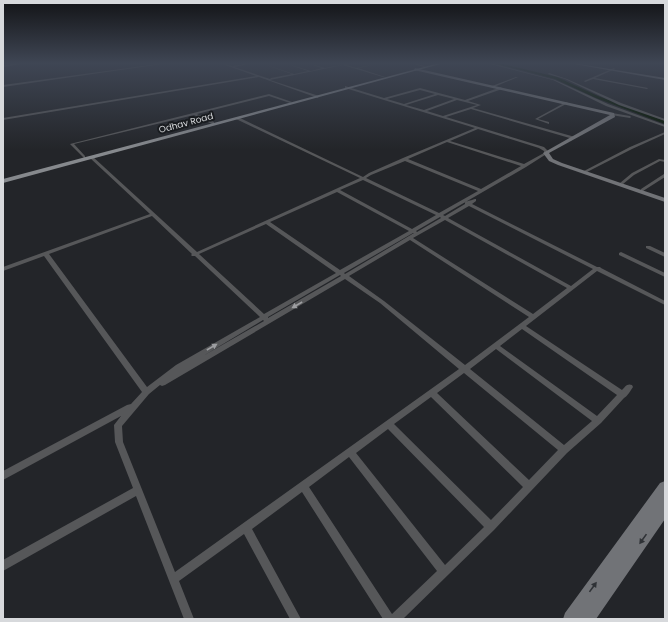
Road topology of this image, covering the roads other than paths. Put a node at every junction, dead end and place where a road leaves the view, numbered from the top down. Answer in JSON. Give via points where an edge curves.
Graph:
{"nodes":[{"id":1,"x":164,"y":92,"type":"edge"},
{"id":2,"x":305,"y":92,"type":"edge"},
{"id":3,"x":332,"y":92,"type":"edge"},
{"id":4,"x":361,"y":92,"type":"edge"},
{"id":5,"x":409,"y":92,"type":"edge"},
{"id":6,"x":431,"y":92,"type":"edge"},
{"id":7,"x":491,"y":92,"type":"edge"},
{"id":8,"x":517,"y":92,"type":"edge"},
{"id":9,"x":519,"y":92,"type":"edge"},
{"id":10,"x":578,"y":92,"type":"edge"},
{"id":11,"x":594,"y":92,"type":"edge"},
{"id":12,"x":438,"y":94,"type":"junction"},
{"id":13,"x":317,"y":96,"type":"junction"},
{"id":14,"x":384,"y":99,"type":"junction"},
{"id":15,"x":457,"y":99,"type":"junction"},
{"id":16,"x":466,"y":101,"type":"junction"},
{"id":17,"x":291,"y":102,"type":"junction"},
{"id":18,"x":567,"y":103,"type":"junction"},
{"id":19,"x":403,"y":105,"type":"junction"},
{"id":20,"x":472,"y":109,"type":"junction"},
{"id":21,"x":424,"y":111,"type":"junction"},
{"id":22,"x":194,"y":114,"type":"junction"},
{"id":23,"x":634,"y":115,"type":"junction"},
{"id":24,"x":613,"y":116,"type":"junction"},
{"id":25,"x":627,"y":116,"type":"junction"},
{"id":26,"x":237,"y":118,"type":"junction"},
{"id":27,"x":444,"y":118,"type":"junction"},
{"id":28,"x":641,"y":118,"type":"junction"},
{"id":29,"x":3,"y":119,"type":"edge"},
{"id":30,"x":665,"y":120,"type":"edge"},
{"id":31,"x":213,"y":123,"type":"junction"},
{"id":32,"x":548,"y":123,"type":"dead end"},
{"id":33,"x":665,"y":126,"type":"edge"},
{"id":34,"x":478,"y":128,"type":"junction"},
{"id":35,"x":665,"y":133,"type":"edge"},
{"id":36,"x":574,"y":138,"type":"junction"},
{"id":37,"x":447,"y":140,"type":"junction"},
{"id":38,"x":546,"y":156,"type":"junction"},
{"id":39,"x":84,"y":157,"type":"junction"},
{"id":40,"x":91,"y":158,"type":"junction"},
{"id":41,"x":404,"y":160,"type":"junction"},
{"id":42,"x":555,"y":161,"type":"junction"},
{"id":43,"x":665,"y":161,"type":"edge"},
{"id":44,"x":525,"y":166,"type":"junction"},
{"id":45,"x":586,"y":171,"type":"junction"},
{"id":46,"x":665,"y":174,"type":"edge"},
{"id":47,"x":3,"y":178,"type":"edge"},
{"id":48,"x":364,"y":178,"type":"junction"},
{"id":49,"x":3,"y":181,"type":"edge"},
{"id":50,"x":622,"y":183,"type":"junction"},
{"id":51,"x":336,"y":190,"type":"junction"},
{"id":52,"x":642,"y":190,"type":"junction"},
{"id":53,"x":482,"y":191,"type":"junction"},
{"id":54,"x":665,"y":199,"type":"edge"},
{"id":55,"x":466,"y":203,"type":"junction"},
{"id":56,"x":152,"y":215,"type":"junction"},
{"id":57,"x":442,"y":217,"type":"junction"},
{"id":58,"x":266,"y":222,"type":"junction"},
{"id":59,"x":416,"y":232,"type":"junction"},
{"id":60,"x":410,"y":238,"type":"junction"},
{"id":61,"x":648,"y":247,"type":"dead end"},
{"id":62,"x":45,"y":253,"type":"junction"},
{"id":63,"x":621,"y":254,"type":"dead end"},
{"id":64,"x":194,"y":255,"type":"junction"},
{"id":65,"x":665,"y":255,"type":"edge"},
{"id":66,"x":3,"y":268,"type":"edge"},
{"id":67,"x":598,"y":268,"type":"junction"},
{"id":68,"x":665,"y":275,"type":"edge"},
{"id":69,"x":342,"y":276,"type":"junction"},
{"id":70,"x":571,"y":288,"type":"junction"},
{"id":71,"x":665,"y":303,"type":"edge"},
{"id":72,"x":534,"y":317,"type":"junction"},
{"id":73,"x":266,"y":320,"type":"junction"},
{"id":74,"x":522,"y":326,"type":"junction"},
{"id":75,"x":496,"y":346,"type":"junction"},
{"id":76,"x":466,"y":368,"type":"junction"},
{"id":77,"x":629,"y":388,"type":"dead end"},
{"id":78,"x":146,"y":392,"type":"junction"},
{"id":79,"x":432,"y":393,"type":"junction"},
{"id":80,"x":622,"y":395,"type":"junction"},
{"id":81,"x":133,"y":406,"type":"junction"},
{"id":82,"x":598,"y":421,"type":"junction"},
{"id":83,"x":390,"y":424,"type":"junction"},
{"id":84,"x":564,"y":450,"type":"junction"},
{"id":85,"x":350,"y":452,"type":"junction"},
{"id":86,"x":3,"y":476,"type":"edge"},
{"id":87,"x":303,"y":486,"type":"junction"},
{"id":88,"x":529,"y":486,"type":"junction"},
{"id":89,"x":665,"y":488,"type":"edge"},
{"id":90,"x":138,"y":490,"type":"junction"},
{"id":91,"x":665,"y":507,"type":"edge"},
{"id":92,"x":491,"y":527,"type":"junction"},
{"id":93,"x":246,"y":528,"type":"junction"},
{"id":94,"x":3,"y":566,"type":"edge"},
{"id":95,"x":444,"y":572,"type":"junction"},
{"id":96,"x":174,"y":579,"type":"junction"},
{"id":97,"x":189,"y":619,"type":"edge"},
{"id":98,"x":296,"y":619,"type":"edge"},
{"id":99,"x":389,"y":619,"type":"edge"},
{"id":100,"x":395,"y":619,"type":"edge"},
{"id":101,"x":570,"y":619,"type":"edge"},
{"id":102,"x":586,"y":619,"type":"edge"}],
"edges":[{"from":1,"to":29,"type":"street"},
{"from":2,"to":13,"type":"street"},
{"from":3,"to":13,"type":"main road","name":"Odhav Road"},
{"from":4,"to":14,"type":"street"},
{"from":5,"to":14,"type":"street"},
{"from":6,"to":12,"type":"street"},
{"from":7,"to":16,"type":"street"},
{"from":8,"to":24,"type":"street"},
{"from":9,"to":18,"type":"street"},
{"from":10,"to":23,"type":"street"},
{"from":11,"to":30,"type":"street"},
{"from":12,"to":15,"type":"street"},
{"from":12,"to":19,"type":"street"},
{"from":13,"to":17,"type":"main road","name":"Odhav Road"},
{"from":13,"to":26,"type":"main road","name":"Odhav Road"},
{"from":14,"to":19,"type":"street"},
{"from":15,"to":16,"type":"street"},
{"from":15,"to":21,"type":"street"},
{"from":16,"to":20,"type":"street","via":[[480,105]]},
{"from":17,"to":22,"type":"street","via":[[269,95]]},
{"from":17,"to":31,"type":"main road","name":"Odhav Road"},
{"from":18,"to":24,"type":"street"},
{"from":18,"to":32,"type":"street","via":[[536,119]]},
{"from":19,"to":21,"type":"street"},
{"from":20,"to":27,"type":"street"},
{"from":20,"to":36,"type":"street"},
{"from":21,"to":27,"type":"street"},
{"from":22,"to":31,"type":"street"},
{"from":22,"to":39,"type":"street","via":[[72,144]]},
{"from":23,"to":25,"type":"street"},
{"from":23,"to":28,"type":"street"},
{"from":24,"to":25,"type":"street"},
{"from":24,"to":36,"type":"street"},
{"from":24,"to":38,"type":"street"},
{"from":25,"to":28,"type":"street"},
{"from":26,"to":40,"type":"main road","name":"Odhav Road"},
{"from":26,"to":48,"type":"street"},
{"from":27,"to":34,"type":"street"},
{"from":28,"to":33,"type":"street"},
{"from":31,"to":39,"type":"main road","name":"Odhav Road"},
{"from":34,"to":37,"type":"street"},
{"from":34,"to":38,"type":"street","via":[[540,147],[546,151]]},
{"from":35,"to":45,"type":"street"},
{"from":36,"to":38,"type":"street"},
{"from":37,"to":41,"type":"street"},
{"from":37,"to":44,"type":"street"},
{"from":38,"to":42,"type":"street"},
{"from":38,"to":44,"type":"street"},
{"from":38,"to":55,"type":"street"},
{"from":39,"to":47,"type":"main road","name":"Odhav Road"},
{"from":40,"to":49,"type":"main road","name":"Odhav Road"},
{"from":40,"to":56,"type":"street"},
{"from":41,"to":48,"type":"street"},
{"from":41,"to":53,"type":"street"},
{"from":42,"to":45,"type":"street"},
{"from":42,"to":54,"type":"street"},
{"from":43,"to":50,"type":"street","via":[[660,160],[633,174]]},
{"from":44,"to":53,"type":"street"},
{"from":45,"to":50,"type":"street"},
{"from":46,"to":52,"type":"street"},
{"from":48,"to":51,"type":"street"},
{"from":48,"to":57,"type":"street"},
{"from":50,"to":52,"type":"street"},
{"from":51,"to":58,"type":"street"},
{"from":51,"to":59,"type":"street"},
{"from":52,"to":54,"type":"street"},
{"from":53,"to":55,"type":"street"},
{"from":55,"to":57,"type":"street"},
{"from":55,"to":67,"type":"street"},
{"from":56,"to":62,"type":"street"},
{"from":56,"to":64,"type":"street"},
{"from":57,"to":59,"type":"street"},
{"from":57,"to":70,"type":"street"},
{"from":58,"to":64,"type":"street"},
{"from":58,"to":69,"type":"street"},
{"from":59,"to":60,"type":"street"},
{"from":59,"to":69,"type":"street"},
{"from":60,"to":69,"type":"street"},
{"from":60,"to":72,"type":"street"},
{"from":61,"to":65,"type":"street"},
{"from":62,"to":66,"type":"street"},
{"from":62,"to":78,"type":"street"},
{"from":63,"to":68,"type":"street"},
{"from":64,"to":73,"type":"street"},
{"from":67,"to":70,"type":"street"},
{"from":67,"to":71,"type":"street"},
{"from":69,"to":73,"type":"street"},
{"from":69,"to":76,"type":"street","via":[[382,302]]},
{"from":70,"to":72,"type":"street"},
{"from":72,"to":74,"type":"street"},
{"from":73,"to":78,"type":"street","via":[[180,369]]},
{"from":74,"to":75,"type":"street"},
{"from":74,"to":80,"type":"street"},
{"from":75,"to":76,"type":"street"},
{"from":75,"to":82,"type":"street"},
{"from":76,"to":79,"type":"street"},
{"from":76,"to":84,"type":"street"},
{"from":77,"to":80,"type":"street"},
{"from":78,"to":81,"type":"street"},
{"from":79,"to":83,"type":"street"},
{"from":79,"to":88,"type":"street"},
{"from":80,"to":82,"type":"street"},
{"from":81,"to":86,"type":"street"},
{"from":81,"to":90,"type":"street","via":[[118,425],[119,442]]},
{"from":82,"to":84,"type":"street"},
{"from":83,"to":85,"type":"street"},
{"from":83,"to":92,"type":"street"},
{"from":84,"to":88,"type":"street"},
{"from":85,"to":87,"type":"street"},
{"from":85,"to":95,"type":"street"},
{"from":87,"to":93,"type":"street"},
{"from":87,"to":99,"type":"street"},
{"from":88,"to":92,"type":"street"},
{"from":101,"to":89,"type":"street","one_way":true},
{"from":90,"to":94,"type":"street"},
{"from":90,"to":96,"type":"street"},
{"from":91,"to":102,"type":"street","one_way":true},
{"from":92,"to":95,"type":"street"},
{"from":93,"to":96,"type":"street"},
{"from":93,"to":98,"type":"street"},
{"from":95,"to":100,"type":"street"},
{"from":96,"to":97,"type":"street"}]}
